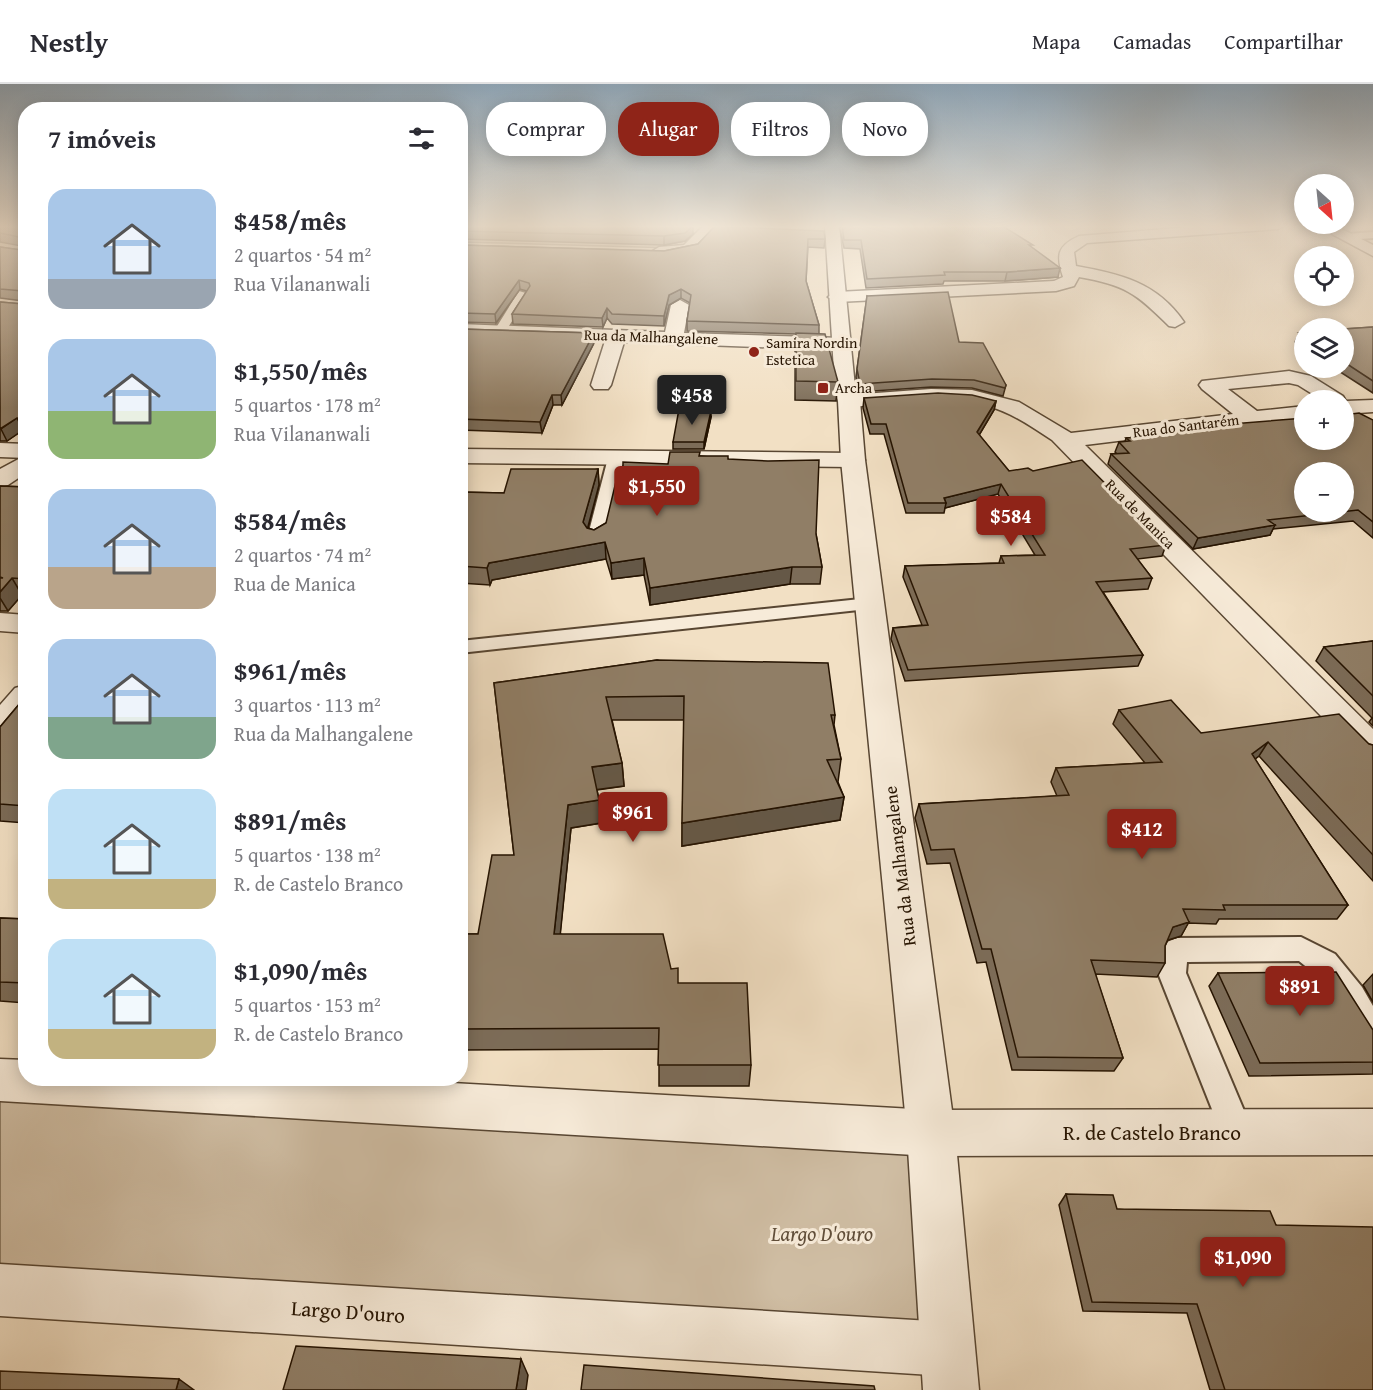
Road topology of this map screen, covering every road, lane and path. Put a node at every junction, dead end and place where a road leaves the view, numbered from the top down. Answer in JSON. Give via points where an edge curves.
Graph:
{"nodes":[{"id":1,"x":836,"y":286,"type":"edge"},
{"id":2,"x":1051,"y":286,"type":"edge"},
{"id":3,"x":1132,"y":286,"type":"edge"},
{"id":4,"x":523,"y":294,"type":"edge"},
{"id":5,"x":837,"y":297,"type":"junction"},
{"id":6,"x":680,"y":305,"type":"edge"},
{"id":7,"x":1175,"y":322,"type":"dead end"},
{"id":8,"x":468,"y":330,"type":"edge"},
{"id":9,"x":500,"y":331,"type":"junction"},
{"id":10,"x":616,"y":336,"type":"junction"},
{"id":11,"x":673,"y":338,"type":"junction"},
{"id":12,"x":842,"y":344,"type":"junction"},
{"id":13,"x":601,"y":386,"type":"dead end"},
{"id":14,"x":1320,"y":390,"type":"edge"},
{"id":15,"x":849,"y":401,"type":"junction"},
{"id":16,"x":1354,"y":405,"type":"edge"},
{"id":17,"x":1373,"y":406,"type":"edge"},
{"id":18,"x":1354,"y":412,"type":"edge"},
{"id":19,"x":1294,"y":413,"type":"edge"},
{"id":20,"x":1252,"y":418,"type":"junction"},
{"id":21,"x":1373,"y":424,"type":"edge"},
{"id":22,"x":1067,"y":440,"type":"junction"},
{"id":23,"x":0,"y":450,"type":"edge"},
{"id":24,"x":18,"y":451,"type":"edge"},
{"id":25,"x":468,"y":456,"type":"edge"},
{"id":26,"x":616,"y":458,"type":"junction"},
{"id":27,"x":853,"y":460,"type":"junction"},
{"id":28,"x":18,"y":468,"type":"edge"},
{"id":29,"x":0,"y":480,"type":"edge"},
{"id":30,"x":596,"y":539,"type":"edge"},
{"id":31,"x":870,"y":604,"type":"junction"},
{"id":32,"x":0,"y":622,"type":"edge"},
{"id":33,"x":18,"y":623,"type":"edge"},
{"id":34,"x":468,"y":646,"type":"edge"},
{"id":35,"x":18,"y":704,"type":"edge"},
{"id":36,"x":0,"y":726,"type":"edge"},
{"id":37,"x":1373,"y":749,"type":"edge"},
{"id":38,"x":1373,"y":1033,"type":"edge"},
{"id":39,"x":0,"y":1080,"type":"edge"},
{"id":40,"x":18,"y":1080,"type":"edge"},
{"id":41,"x":253,"y":1086,"type":"edge"},
{"id":42,"x":1237,"y":1132,"type":"junction"},
{"id":43,"x":1373,"y":1132,"type":"edge"},
{"id":44,"x":932,"y":1133,"type":"junction"},
{"id":45,"x":0,"y":1290,"type":"edge"},
{"id":46,"x":949,"y":1370,"type":"edge"}],
"edges":[{"from":1,"to":5,"type":"street","name":"Rua da Malhangalene"},
{"from":2,"to":5,"type":"street"},
{"from":3,"to":7,"type":"street","via":[[1146,293]]},
{"from":4,"to":9,"type":"lane"},
{"from":5,"to":12,"type":"street","name":"Rua da Malhangalene"},
{"from":6,"to":11,"type":"street"},
{"from":8,"to":9,"type":"street","name":"Rua da Malhangalene"},
{"from":9,"to":10,"type":"street","name":"Rua da Malhangalene"},
{"from":10,"to":11,"type":"street","name":"Rua da Malhangalene"},
{"from":10,"to":13,"type":"street"},
{"from":11,"to":12,"type":"street","name":"Rua da Malhangalene"},
{"from":12,"to":15,"type":"street","name":"Rua da Malhangalene"},
{"from":14,"to":20,"type":"street","via":[[1289,376],[1209,385]]},
{"from":15,"to":22,"type":"street","name":"Rua de Manica","via":[[967,396],[1009,407]]},
{"from":15,"to":27,"type":"street","name":"Rua da Malhangalene"},
{"from":16,"to":17,"type":"street"},
{"from":18,"to":21,"type":"street"},
{"from":19,"to":20,"type":"street","name":"Rua do Santarém"},
{"from":20,"to":22,"type":"street","name":"Rua do Santarém"},
{"from":22,"to":37,"type":"street","name":"Rua de Manica"},
{"from":23,"to":24,"type":"street"},
{"from":25,"to":26,"type":"street"},
{"from":26,"to":27,"type":"street"},
{"from":26,"to":30,"type":"lane"},
{"from":27,"to":31,"type":"street","name":"Rua da Malhangalene"},
{"from":28,"to":29,"type":"street"},
{"from":31,"to":34,"type":"lane"},
{"from":31,"to":44,"type":"street","name":"Rua da Malhangalene"},
{"from":32,"to":33,"type":"street"},
{"from":35,"to":36,"type":"street"},
{"from":38,"to":42,"type":"lane","via":[[1334,971],[1317,954],[1301,949],[1177,950],[1172,973]]},
{"from":39,"to":40,"type":"street"},
{"from":41,"to":44,"type":"street"},
{"from":42,"to":43,"type":"street","name":"R. de Castelo Branco"},
{"from":42,"to":44,"type":"street","name":"R. de Castelo Branco"},
{"from":44,"to":46,"type":"street","name":"Rua da Malhangalene"},
{"from":45,"to":46,"type":"street","name":"Largo D'ouro"}]}
